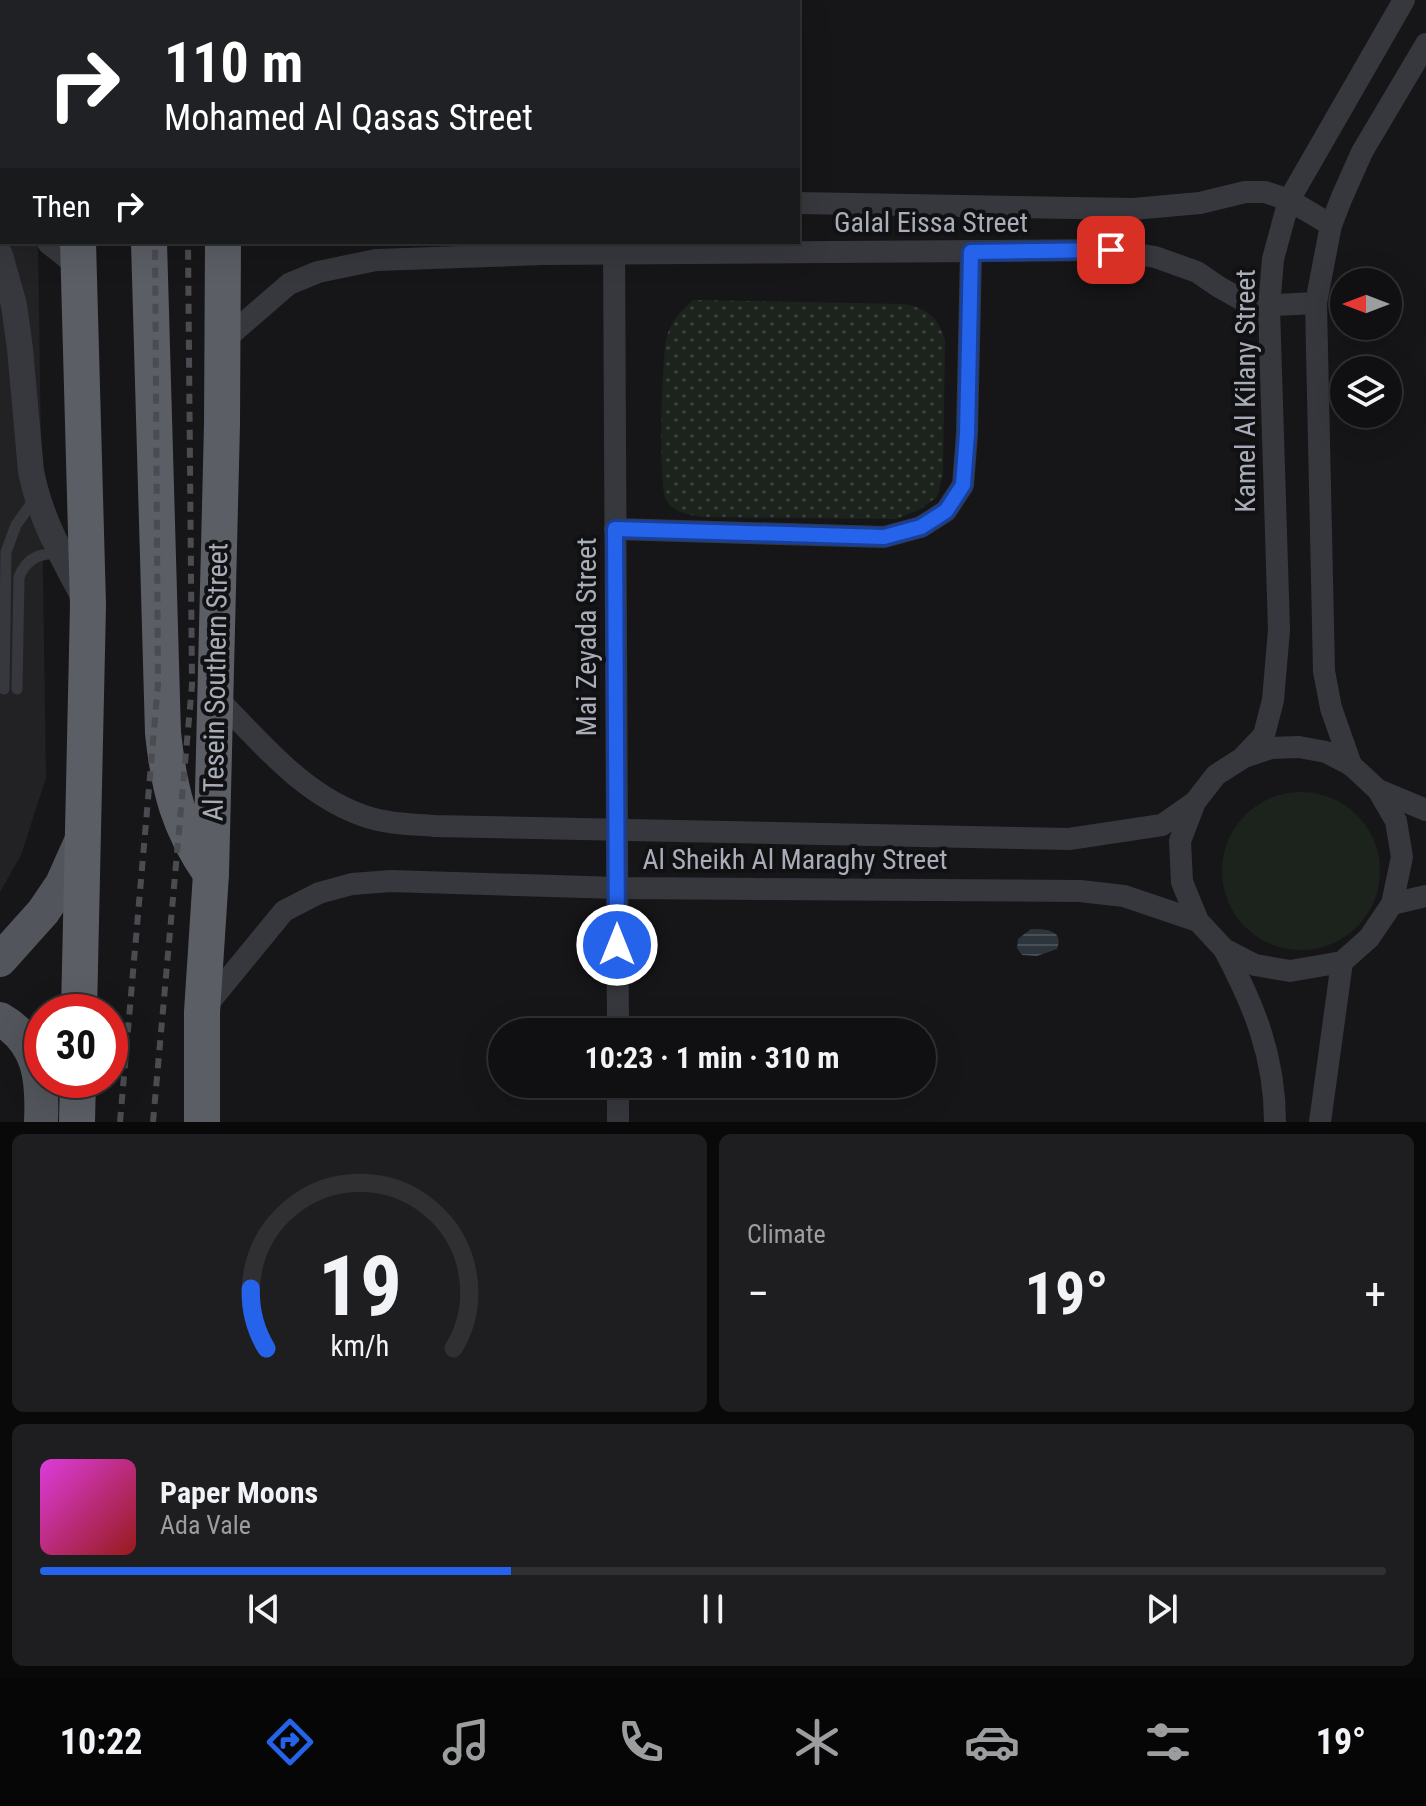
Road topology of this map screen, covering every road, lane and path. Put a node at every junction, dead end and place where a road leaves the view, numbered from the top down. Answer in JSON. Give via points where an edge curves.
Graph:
{"nodes":[{"id":1,"x":1404,"y":0,"type":"edge"},
{"id":2,"x":1426,"y":44,"type":"edge"},
{"id":3,"x":1289,"y":200,"type":"junction"},
{"id":4,"x":800,"y":203,"type":"edge"},
{"id":5,"x":1331,"y":225,"type":"junction"},
{"id":6,"x":55,"y":244,"type":"edge"},
{"id":7,"x":149,"y":244,"type":"edge"},
{"id":8,"x":223,"y":244,"type":"edge"},
{"id":9,"x":614,"y":248,"type":"edge"},
{"id":10,"x":971,"y":252,"type":"junction"},
{"id":11,"x":78,"y":253,"type":"edge"},
{"id":12,"x":0,"y":255,"type":"edge"},
{"id":13,"x":1316,"y":303,"type":"junction"},
{"id":14,"x":1269,"y":307,"type":"junction"},
{"id":15,"x":222,"y":342,"type":"junction"},
{"id":16,"x":36,"y":497,"type":"junction"},
{"id":17,"x":615,"y":529,"type":"junction"},
{"id":18,"x":61,"y":555,"type":"junction"},
{"id":19,"x":88,"y":605,"type":"junction"},
{"id":20,"x":4,"y":689,"type":"dead end"},
{"id":21,"x":17,"y":689,"type":"dead end"},
{"id":22,"x":215,"y":696,"type":"junction"},
{"id":23,"x":1244,"y":757,"type":"junction"},
{"id":24,"x":1351,"y":765,"type":"junction"},
{"id":25,"x":1378,"y":790,"type":"junction"},
{"id":26,"x":1195,"y":802,"type":"junction"},
{"id":27,"x":1426,"y":810,"type":"edge"},
{"id":28,"x":617,"y":829,"type":"junction"},
{"id":29,"x":83,"y":836,"type":"junction"},
{"id":30,"x":211,"y":874,"type":"junction"},
{"id":31,"x":617,"y":888,"type":"junction"},
{"id":32,"x":1426,"y":896,"type":"edge"},
{"id":33,"x":1392,"y":904,"type":"junction"},
{"id":34,"x":1198,"y":921,"type":"junction"},
{"id":35,"x":1224,"y":949,"type":"junction"},
{"id":36,"x":0,"y":960,"type":"edge"},
{"id":37,"x":1342,"y":962,"type":"junction"},
{"id":38,"x":79,"y":994,"type":"edge"},
{"id":39,"x":202,"y":1012,"type":"junction"},
{"id":40,"x":618,"y":1018,"type":"edge"},
{"id":41,"x":0,"y":1019,"type":"edge"},
{"id":42,"x":78,"y":1098,"type":"edge"},
{"id":43,"x":618,"y":1098,"type":"edge"},
{"id":44,"x":41,"y":1122,"type":"edge"},
{"id":45,"x":77,"y":1122,"type":"edge"},
{"id":46,"x":202,"y":1122,"type":"edge"},
{"id":47,"x":618,"y":1122,"type":"edge"},
{"id":48,"x":1275,"y":1122,"type":"edge"},
{"id":49,"x":1320,"y":1122,"type":"edge"}],
"edges":[{"from":1,"to":3,"type":"street","name":"Kamel Al Kilany Street"},
{"from":2,"to":5,"type":"street","via":[[1362,152]]},
{"from":3,"to":4,"type":"street","name":"Galal Eissa Street","via":[[1245,192],[1200,203],[1133,209]]},
{"from":3,"to":5,"type":"street","name":"Galal Eissa Street"},
{"from":3,"to":14,"type":"street","name":"Kamel Al Kilany Street","via":[[1273,259]]},
{"from":5,"to":13,"type":"street"},
{"from":6,"to":11,"type":"street"},
{"from":7,"to":30,"type":"highway","via":[[164,743],[181,821]]},
{"from":8,"to":15,"type":"highway","name":"Al Tesein Southern Street"},
{"from":9,"to":10,"type":"street","name":"Galal Eissa Street"},
{"from":9,"to":15,"type":"street","name":"Galal Eissa Street","via":[[376,260],[318,272],[289,284]]},
{"from":9,"to":17,"type":"street","name":"Mai Zeyada Street"},
{"from":10,"to":14,"type":"street","name":"Galal Eissa Street","via":[[1111,250],[1155,257],[1197,272],[1253,306]]},
{"from":10,"to":17,"type":"street","via":[[963,485],[946,511],[921,527],[884,537]]},
{"from":11,"to":19,"type":"highway"},
{"from":12,"to":16,"type":"street","via":[[14,305]]},
{"from":13,"to":14,"type":"street","name":"Galal Eissa Street"},
{"from":13,"to":24,"type":"street","via":[[1324,671]]},
{"from":14,"to":23,"type":"street","name":"Kamel Al Kilany Street","via":[[1278,666],[1264,735]]},
{"from":15,"to":22,"type":"highway","name":"Al Tesein Southern Street"},
{"from":16,"to":18,"type":"street"},
{"from":16,"to":20,"type":"lane","via":[[16,525],[6,552]]},
{"from":17,"to":28,"type":"street","name":"Mai Zeyada Street"},
{"from":18,"to":19,"type":"street"},
{"from":18,"to":21,"type":"lane","via":[[35,557],[19,577]]},
{"from":19,"to":29,"type":"highway"},
{"from":22,"to":28,"type":"street","name":"Al Sheikh Al Maraghy Street","via":[[298,780],[367,817],[434,826]]},
{"from":22,"to":30,"type":"highway","name":"Al Tesein Southern Street"},
{"from":23,"to":24,"type":"street","via":[[1271,748],[1299,747],[1326,752]]},
{"from":23,"to":26,"type":"street","via":[[1216,775]]},
{"from":24,"to":25,"type":"street"},
{"from":25,"to":27,"type":"street"},
{"from":25,"to":33,"type":"street","via":[[1396,821],[1402,857]]},
{"from":26,"to":28,"type":"street","name":"Al Sheikh Al Maraghy Street","via":[[1162,825],[1069,839]]},
{"from":26,"to":34,"type":"street","via":[[1180,841],[1182,882]]},
{"from":28,"to":31,"type":"street","name":"Mai Zeyada Street"},
{"from":29,"to":36,"type":"main road","via":[[62,884]]},
{"from":29,"to":38,"type":"highway"},
{"from":30,"to":39,"type":"highway","name":"Al Tesein Southern Street"},
{"from":31,"to":34,"type":"street","name":"Al Sheikh Al Maraghy Street","via":[[1080,891],[1124,896]]},
{"from":31,"to":39,"type":"street","name":"Al Sheikh Al Maraghy Street","via":[[391,881],[319,893],[284,911]]},
{"from":31,"to":40,"type":"street","name":"Mai Zeyada Street"},
{"from":32,"to":33,"type":"street"},
{"from":33,"to":37,"type":"street","via":[[1369,938]]},
{"from":34,"to":35,"type":"street"},
{"from":35,"to":37,"type":"street","via":[[1255,965],[1290,971]]},
{"from":35,"to":48,"type":"street","via":[[1263,1036]]},
{"from":37,"to":49,"type":"street"},
{"from":39,"to":46,"type":"highway","name":"Al Tesein Southern Street"},
{"from":41,"to":44,"type":"main road","via":[[24,1037],[37,1061]]},
{"from":42,"to":45,"type":"highway"},
{"from":43,"to":47,"type":"street"}]}
